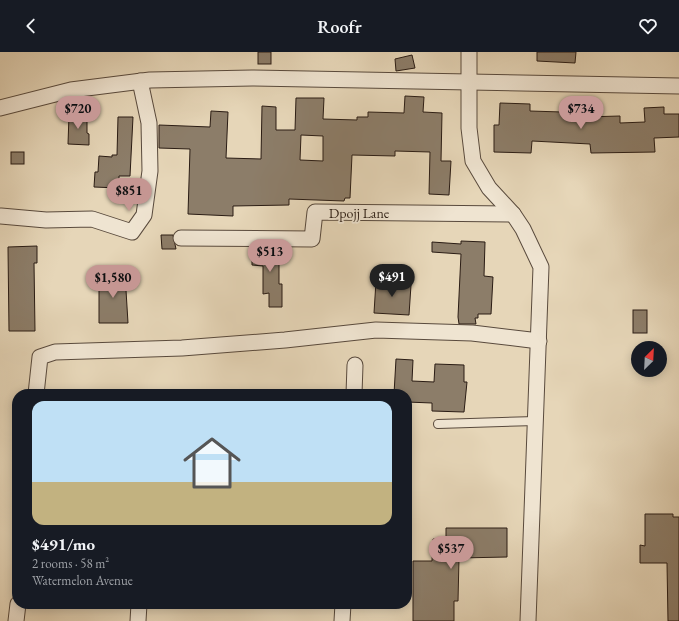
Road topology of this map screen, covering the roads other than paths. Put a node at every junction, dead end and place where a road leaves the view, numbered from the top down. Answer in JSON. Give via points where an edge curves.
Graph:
{"nodes":[{"id":1,"x":469,"y":52,"type":"edge"},
{"id":2,"x":140,"y":81,"type":"junction"},
{"id":3,"x":468,"y":81,"type":"junction"},
{"id":4,"x":679,"y":86,"type":"edge"},
{"id":5,"x":0,"y":108,"type":"edge"},
{"id":6,"x":513,"y":214,"type":"junction"},
{"id":7,"x":1,"y":216,"type":"dead end"},
{"id":8,"x":181,"y":238,"type":"dead end"},
{"id":9,"x":538,"y":341,"type":"junction"},
{"id":10,"x":355,"y":365,"type":"dead end"},
{"id":11,"x":37,"y":389,"type":"edge"},
{"id":12,"x":354,"y":389,"type":"edge"},
{"id":13,"x":536,"y":421,"type":"junction"},
{"id":14,"x":438,"y":424,"type":"dead end"},
{"id":15,"x":17,"y":609,"type":"edge"},
{"id":16,"x":139,"y":609,"type":"edge"},
{"id":17,"x":342,"y":609,"type":"edge"},
{"id":18,"x":16,"y":621,"type":"edge"},
{"id":19,"x":138,"y":621,"type":"edge"},
{"id":20,"x":342,"y":621,"type":"edge"},
{"id":21,"x":528,"y":621,"type":"edge"}],
"edges":[{"from":1,"to":3,"type":"street"},
{"from":2,"to":3,"type":"street","via":[[252,78]]},
{"from":2,"to":5,"type":"street","via":[[71,90]]},
{"from":2,"to":7,"type":"street","via":[[149,123],[150,170],[144,215],[132,232],[92,219],[46,220]]},
{"from":3,"to":4,"type":"street"},
{"from":3,"to":6,"type":"street","via":[[473,161],[489,188]]},
{"from":6,"to":8,"type":"street","name":"Dpojj Lane","via":[[315,212],[312,239]]},
{"from":6,"to":9,"type":"street","via":[[541,267]]},
{"from":9,"to":11,"type":"street","via":[[472,333],[376,330],[182,348],[55,352],[40,357]]},
{"from":9,"to":13,"type":"street"},
{"from":10,"to":12,"type":"street"},
{"from":13,"to":14,"type":"lane"},
{"from":13,"to":21,"type":"street"},
{"from":15,"to":18,"type":"street"},
{"from":16,"to":19,"type":"street"},
{"from":17,"to":20,"type":"street"}]}
